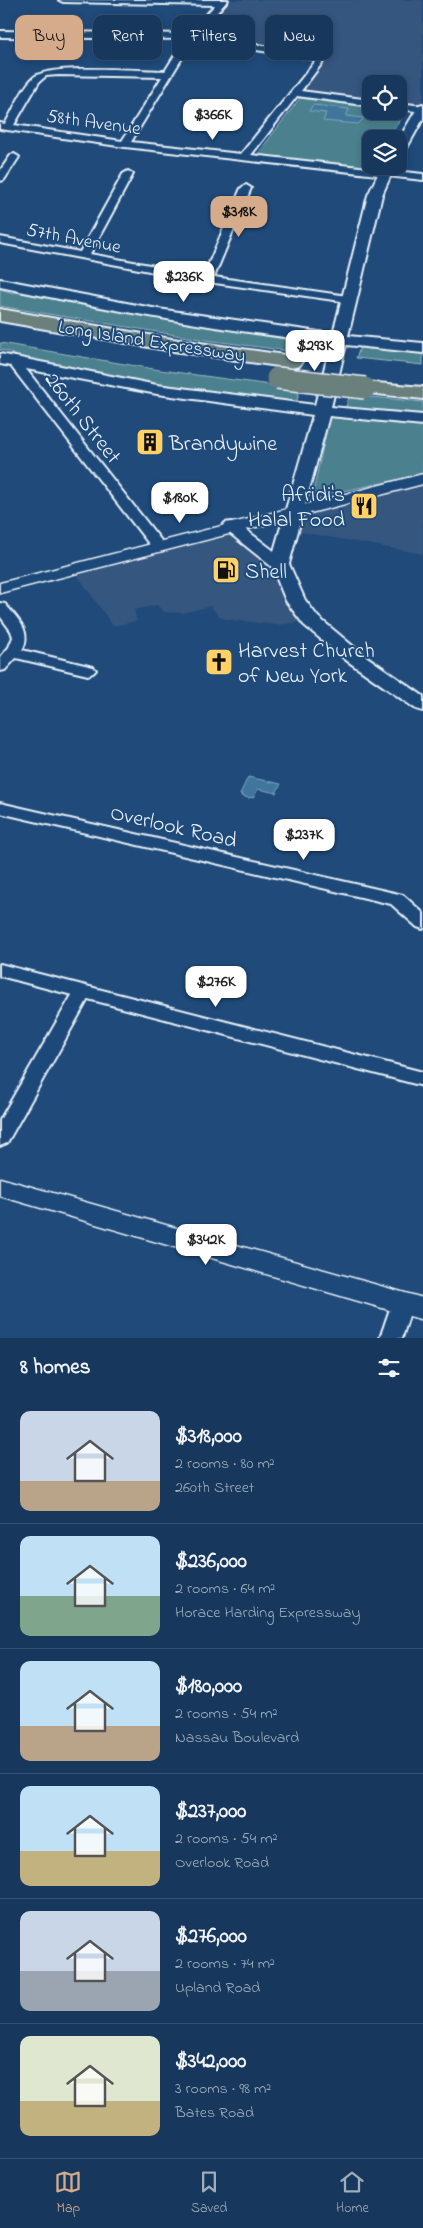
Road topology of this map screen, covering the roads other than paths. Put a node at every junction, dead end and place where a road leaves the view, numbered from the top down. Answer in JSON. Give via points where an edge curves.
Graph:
{"nodes":[{"id":1,"x":63,"y":0,"type":"edge"},
{"id":2,"x":222,"y":2,"type":"edge"},
{"id":3,"x":210,"y":15,"type":"edge"},
{"id":4,"x":0,"y":34,"type":"edge"},
{"id":5,"x":172,"y":37,"type":"edge"},
{"id":6,"x":255,"y":46,"type":"edge"},
{"id":7,"x":177,"y":60,"type":"edge"},
{"id":8,"x":169,"y":74,"type":"junction"},
{"id":9,"x":295,"y":93,"type":"junction"},
{"id":10,"x":362,"y":102,"type":"edge"},
{"id":11,"x":407,"y":107,"type":"edge"},
{"id":12,"x":423,"y":109,"type":"edge"},
{"id":13,"x":4,"y":127,"type":"edge"},
{"id":14,"x":407,"y":136,"type":"edge"},
{"id":15,"x":125,"y":144,"type":"junction"},
{"id":16,"x":14,"y":157,"type":"dead end"},
{"id":17,"x":244,"y":157,"type":"junction"},
{"id":18,"x":362,"y":168,"type":"edge"},
{"id":19,"x":128,"y":174,"type":"dead end"},
{"id":20,"x":407,"y":174,"type":"edge"},
{"id":21,"x":385,"y":175,"type":"edge"},
{"id":22,"x":423,"y":177,"type":"edge"},
{"id":23,"x":0,"y":178,"type":"edge"},
{"id":24,"x":246,"y":188,"type":"dead end"},
{"id":25,"x":0,"y":240,"type":"edge"},
{"id":26,"x":83,"y":256,"type":"junction"},
{"id":27,"x":208,"y":279,"type":"junction"},
{"id":28,"x":0,"y":283,"type":"edge"},
{"id":29,"x":348,"y":299,"type":"junction"},
{"id":30,"x":0,"y":315,"type":"edge"},
{"id":31,"x":0,"y":332,"type":"edge"},
{"id":32,"x":338,"y":340,"type":"junction"},
{"id":33,"x":423,"y":348,"type":"edge"},
{"id":34,"x":7,"y":361,"type":"edge"},
{"id":35,"x":423,"y":376,"type":"edge"},
{"id":36,"x":277,"y":378,"type":"joint"},
{"id":37,"x":366,"y":379,"type":"junction"},
{"id":38,"x":423,"y":393,"type":"edge"},
{"id":39,"x":322,"y":412,"type":"junction"},
{"id":40,"x":423,"y":420,"type":"edge"},
{"id":41,"x":423,"y":478,"type":"edge"},
{"id":42,"x":295,"y":511,"type":"junction"},
{"id":43,"x":230,"y":527,"type":"junction"},
{"id":44,"x":158,"y":546,"type":"junction"},
{"id":45,"x":280,"y":564,"type":"junction"},
{"id":46,"x":0,"y":588,"type":"edge"},
{"id":47,"x":0,"y":607,"type":"edge"},
{"id":48,"x":13,"y":653,"type":"junction"},
{"id":49,"x":0,"y":667,"type":"edge"},
{"id":50,"x":88,"y":670,"type":"dead end"},
{"id":51,"x":423,"y":705,"type":"edge"},
{"id":52,"x":0,"y":808,"type":"edge"},
{"id":53,"x":423,"y":923,"type":"edge"},
{"id":54,"x":0,"y":970,"type":"edge"},
{"id":55,"x":83,"y":991,"type":"junction"},
{"id":56,"x":423,"y":1079,"type":"edge"},
{"id":57,"x":0,"y":1138,"type":"edge"},
{"id":58,"x":0,"y":1186,"type":"edge"},
{"id":59,"x":413,"y":1306,"type":"edge"},
{"id":60,"x":391,"y":1338,"type":"edge"}],
"edges":[{"from":1,"to":2,"type":"street"},
{"from":2,"to":3,"type":"street"},
{"from":4,"to":5,"type":"street"},
{"from":6,"to":9,"type":"street","via":[[317,57],[319,62]]},
{"from":7,"to":8,"type":"street"},
{"from":8,"to":13,"type":"street","via":[[43,74],[35,80]]},
{"from":8,"to":15,"type":"street"},
{"from":9,"to":10,"type":"street"},
{"from":9,"to":17,"type":"street"},
{"from":11,"to":12,"type":"street"},
{"from":12,"to":14,"type":"main road"},
{"from":13,"to":15,"type":"street","name":"58th Avenue"},
{"from":15,"to":17,"type":"street","name":"58th Avenue"},
{"from":16,"to":23,"type":"street"},
{"from":17,"to":18,"type":"street","name":"58th Avenue"},
{"from":19,"to":26,"type":"street"},
{"from":20,"to":22,"type":"street","name":"58th Avenue"},
{"from":21,"to":29,"type":"main road","via":[[375,195]]},
{"from":24,"to":27,"type":"street"},
{"from":25,"to":26,"type":"street","name":"57th Avenue"},
{"from":26,"to":27,"type":"street","name":"57th Avenue"},
{"from":27,"to":29,"type":"street","name":"57th Avenue"},
{"from":28,"to":32,"type":"main road","via":[[160,315]]},
{"from":29,"to":32,"type":"main road"},
{"from":30,"to":37,"type":"highway","name":"Long Island Expressway","via":[[292,362]]},
{"from":31,"to":36,"type":"highway","name":"Long Island Expressway"},
{"from":32,"to":33,"type":"main road"},
{"from":32,"to":39,"type":"main road"},
{"from":34,"to":39,"type":"main road","via":[[162,390]]},
{"from":34,"to":44,"type":"street","name":"260th Street"},
{"from":35,"to":37,"type":"highway","name":"Long Island Expressway"},
{"from":36,"to":37,"type":"highway","name":"Long Island Expressway","bridge":true},
{"from":37,"to":38,"type":"highway","name":"Long Island Expressway"},
{"from":39,"to":40,"type":"main road"},
{"from":39,"to":42,"type":"main road"},
{"from":41,"to":42,"type":"street"},
{"from":42,"to":43,"type":"street"},
{"from":42,"to":45,"type":"main road"},
{"from":43,"to":44,"type":"street"},
{"from":43,"to":45,"type":"main road"},
{"from":44,"to":46,"type":"street"},
{"from":45,"to":51,"type":"main road","via":[[296,601],[311,621],[353,656]]},
{"from":47,"to":48,"type":"street","via":[[20,632],[21,638]]},
{"from":48,"to":49,"type":"street"},
{"from":48,"to":50,"type":"street"},
{"from":52,"to":53,"type":"street","name":"Overlook Road","via":[[397,899]]},
{"from":54,"to":55,"type":"street"},
{"from":55,"to":56,"type":"street"},
{"from":55,"to":57,"type":"street"},
{"from":58,"to":59,"type":"street"},
{"from":59,"to":60,"type":"street"}]}
